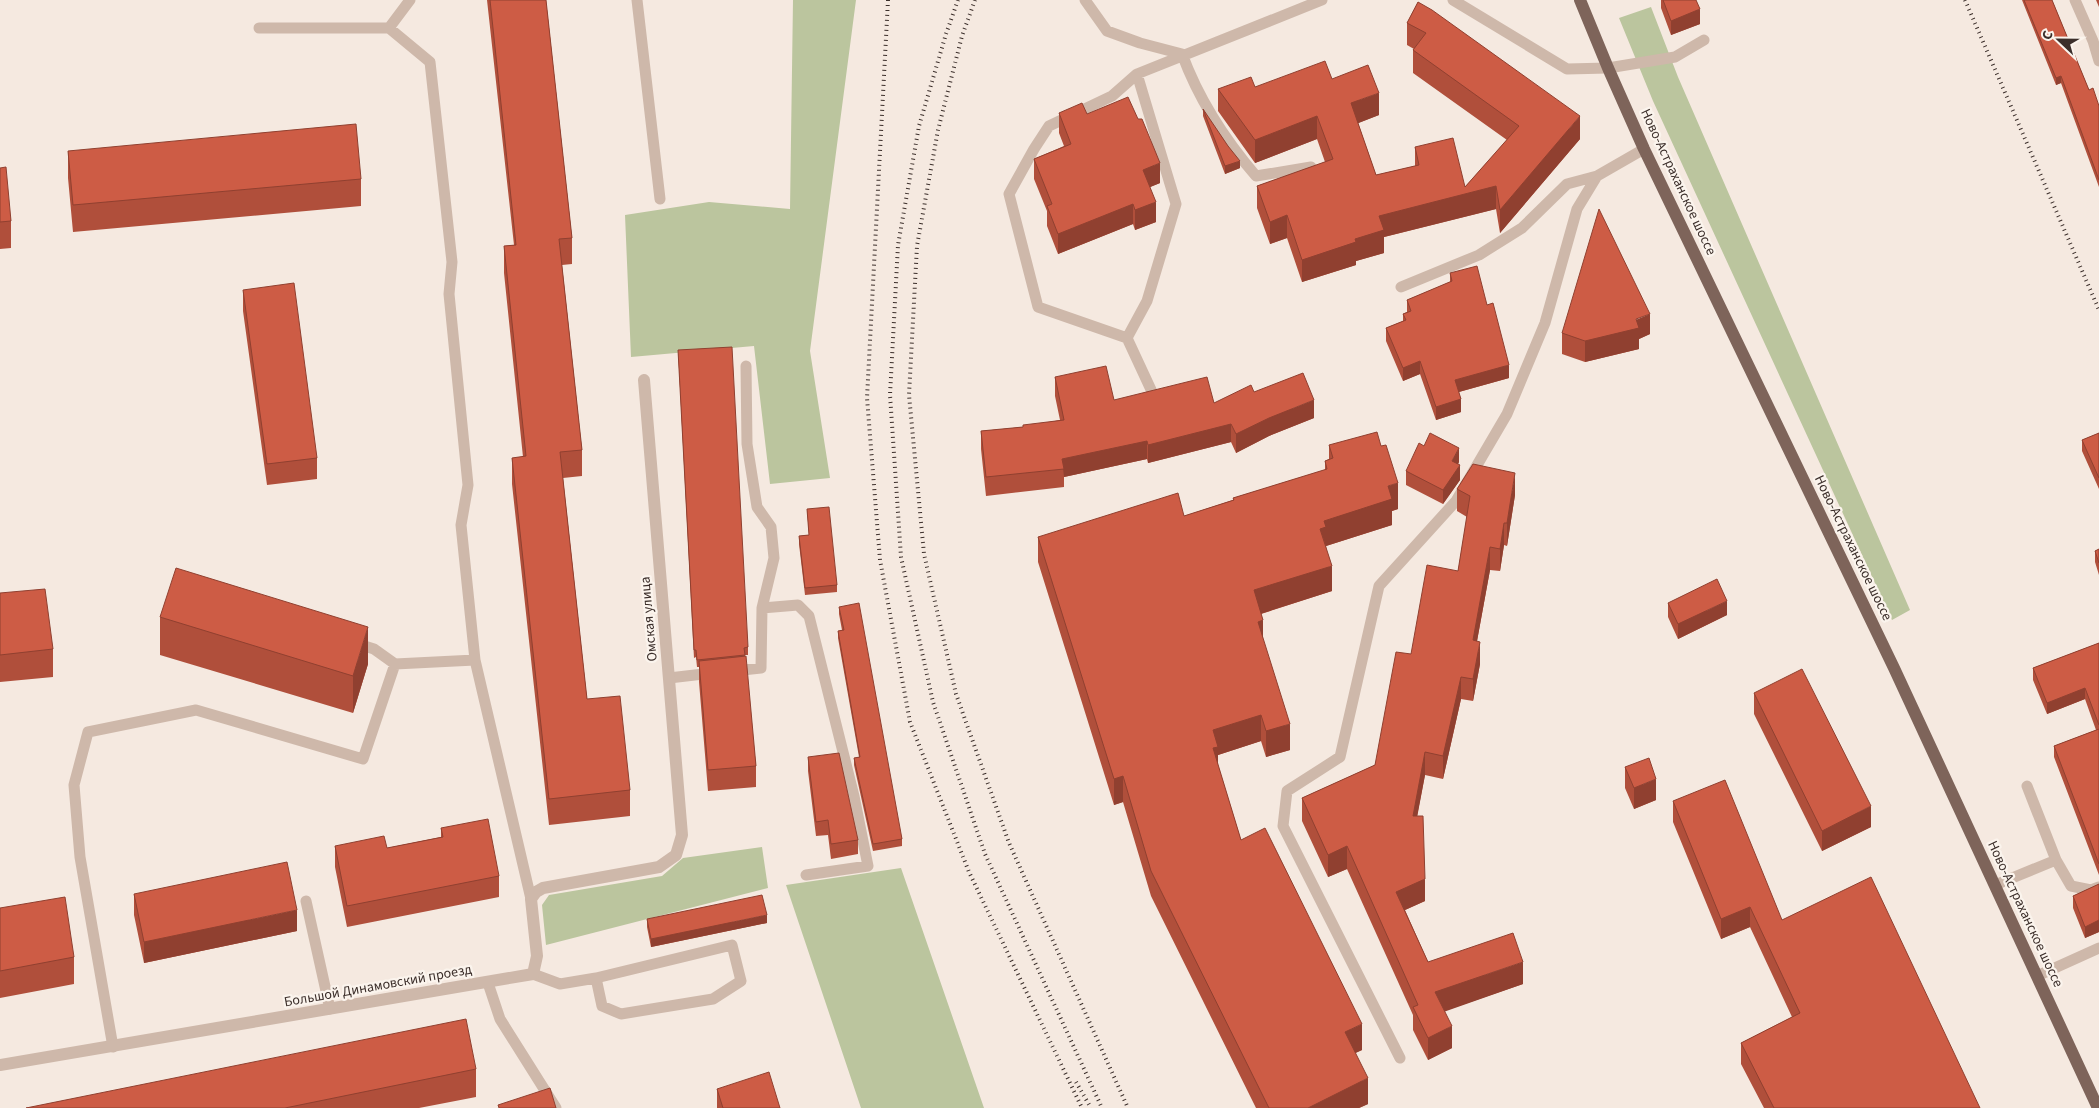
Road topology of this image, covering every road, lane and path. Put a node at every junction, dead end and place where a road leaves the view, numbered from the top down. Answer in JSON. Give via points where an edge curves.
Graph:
{"nodes":[{"id":1,"x":410,"y":0,"type":"edge"},
{"id":2,"x":637,"y":0,"type":"edge"},
{"id":3,"x":1084,"y":0,"type":"edge"},
{"id":4,"x":1322,"y":0,"type":"edge"},
{"id":5,"x":1453,"y":0,"type":"edge"},
{"id":6,"x":1580,"y":0,"type":"edge"},
{"id":7,"x":2075,"y":0,"type":"edge"},
{"id":8,"x":259,"y":28,"type":"dead end"},
{"id":9,"x":389,"y":28,"type":"junction"},
{"id":10,"x":1704,"y":40,"type":"dead end"},
{"id":11,"x":1182,"y":54,"type":"junction"},
{"id":12,"x":2099,"y":61,"type":"edge"},
{"id":13,"x":1608,"y":68,"type":"junction"},
{"id":14,"x":1137,"y":74,"type":"junction"},
{"id":15,"x":1644,"y":149,"type":"junction"},
{"id":16,"x":1311,"y":167,"type":"edge"},
{"id":17,"x":1597,"y":176,"type":"junction"},
{"id":18,"x":660,"y":199,"type":"dead end"},
{"id":19,"x":1401,"y":287,"type":"dead end"},
{"id":20,"x":1127,"y":338,"type":"junction"},
{"id":21,"x":746,"y":366,"type":"dead end"},
{"id":22,"x":644,"y":380,"type":"dead end"},
{"id":23,"x":1153,"y":394,"type":"edge"},
{"id":24,"x":762,"y":608,"type":"junction"},
{"id":25,"x":346,"y":640,"type":"edge"},
{"id":26,"x":475,"y":660,"type":"junction"},
{"id":27,"x":395,"y":664,"type":"junction"},
{"id":28,"x":669,"y":678,"type":"junction"},
{"id":29,"x":2027,"y":786,"type":"dead end"},
{"id":30,"x":2056,"y":860,"type":"junction"},
{"id":31,"x":806,"y":875,"type":"dead end"},
{"id":32,"x":1994,"y":884,"type":"junction"},
{"id":33,"x":2099,"y":887,"type":"edge"},
{"id":34,"x":531,"y":900,"type":"junction"},
{"id":35,"x":306,"y":901,"type":"dead end"},
{"id":36,"x":2099,"y":948,"type":"edge"},
{"id":37,"x":533,"y":974,"type":"junction"},
{"id":38,"x":2037,"y":976,"type":"junction"},
{"id":39,"x":596,"y":978,"type":"junction"},
{"id":40,"x":488,"y":983,"type":"junction"},
{"id":41,"x":330,"y":1009,"type":"junction"},
{"id":42,"x":113,"y":1047,"type":"junction"},
{"id":43,"x":1400,"y":1058,"type":"dead end"},
{"id":44,"x":0,"y":1065,"type":"edge"},
{"id":45,"x":556,"y":1108,"type":"edge"},
{"id":46,"x":2098,"y":1108,"type":"edge"}],
"edges":[{"from":1,"to":9,"type":"lane"},
{"from":2,"to":18,"type":"lane"},
{"from":3,"to":11,"type":"lane","via":[[1107,31]]},
{"from":4,"to":11,"type":"lane"},
{"from":5,"to":13,"type":"lane","via":[[1567,69]]},
{"from":6,"to":13,"type":"main road","name":"Ново-Астраханское шоссе"},
{"from":7,"to":12,"type":"lane"},
{"from":8,"to":9,"type":"lane"},
{"from":9,"to":26,"type":"lane","via":[[430,62],[452,262],[449,294],[468,485],[461,525]]},
{"from":10,"to":13,"type":"lane","via":[[1675,57]]},
{"from":11,"to":14,"type":"lane"},
{"from":11,"to":16,"type":"lane","via":[[1198,93],[1233,149],[1256,176]]},
{"from":13,"to":15,"type":"main road","name":"Ново-Астраханское шоссе"},
{"from":14,"to":20,"type":"lane","via":[[1176,204],[1147,301]]},
{"from":14,"to":20,"type":"lane","via":[[1112,96],[1049,126],[1009,194],[1038,307]]},
{"from":15,"to":17,"type":"lane"},
{"from":15,"to":32,"type":"main road","name":"Ново-Астраханское шоссе","via":[[1894,668]]},
{"from":17,"to":19,"type":"lane","via":[[1567,184],[1522,228],[1479,255]]},
{"from":17,"to":43,"type":"lane","via":[[1577,209],[1545,323],[1507,414],[1456,500],[1379,586],[1340,756],[1287,791],[1283,826]]},
{"from":20,"to":23,"type":"lane"},
{"from":21,"to":24,"type":"lane","via":[[747,444],[758,507],[771,527],[774,558]]},
{"from":22,"to":28,"type":"street","name":"Омская улица"},
{"from":24,"to":28,"type":"lane","via":[[761,668]]},
{"from":24,"to":31,"type":"lane","via":[[798,605],[809,616],[868,866]]},
{"from":25,"to":27,"type":"lane","via":[[374,649]]},
{"from":26,"to":27,"type":"lane"},
{"from":26,"to":34,"type":"lane"},
{"from":27,"to":42,"type":"lane","via":[[363,759],[196,710],[88,732],[74,785],[80,857]]},
{"from":28,"to":34,"type":"street","name":"Омская улица","via":[[682,835],[676,855],[659,867],[543,888]]},
{"from":29,"to":30,"type":"lane"},
{"from":30,"to":32,"type":"lane"},
{"from":30,"to":33,"type":"lane","via":[[2071,886],[2091,890]]},
{"from":32,"to":38,"type":"main road","name":"Ново-Астраханское шоссе"},
{"from":34,"to":37,"type":"street","via":[[537,956]]},
{"from":35,"to":41,"type":"lane"},
{"from":36,"to":38,"type":"lane"},
{"from":37,"to":39,"type":"lane","via":[[560,984]]},
{"from":37,"to":40,"type":"street","name":"Большой Динамовский проезд"},
{"from":38,"to":46,"type":"main road","name":"Ново-Астраханское шоссе"},
{"from":39,"to":39,"type":"lane","via":[[602,1006],[621,1014],[712,999],[741,981],[732,945]]},
{"from":40,"to":41,"type":"street","name":"Большой Динамовский проезд"},
{"from":40,"to":45,"type":"lane","via":[[500,1019]]},
{"from":41,"to":42,"type":"street","name":"Большой Динамовский проезд"},
{"from":42,"to":44,"type":"street","name":"Большой Динамовский проезд"}]}
